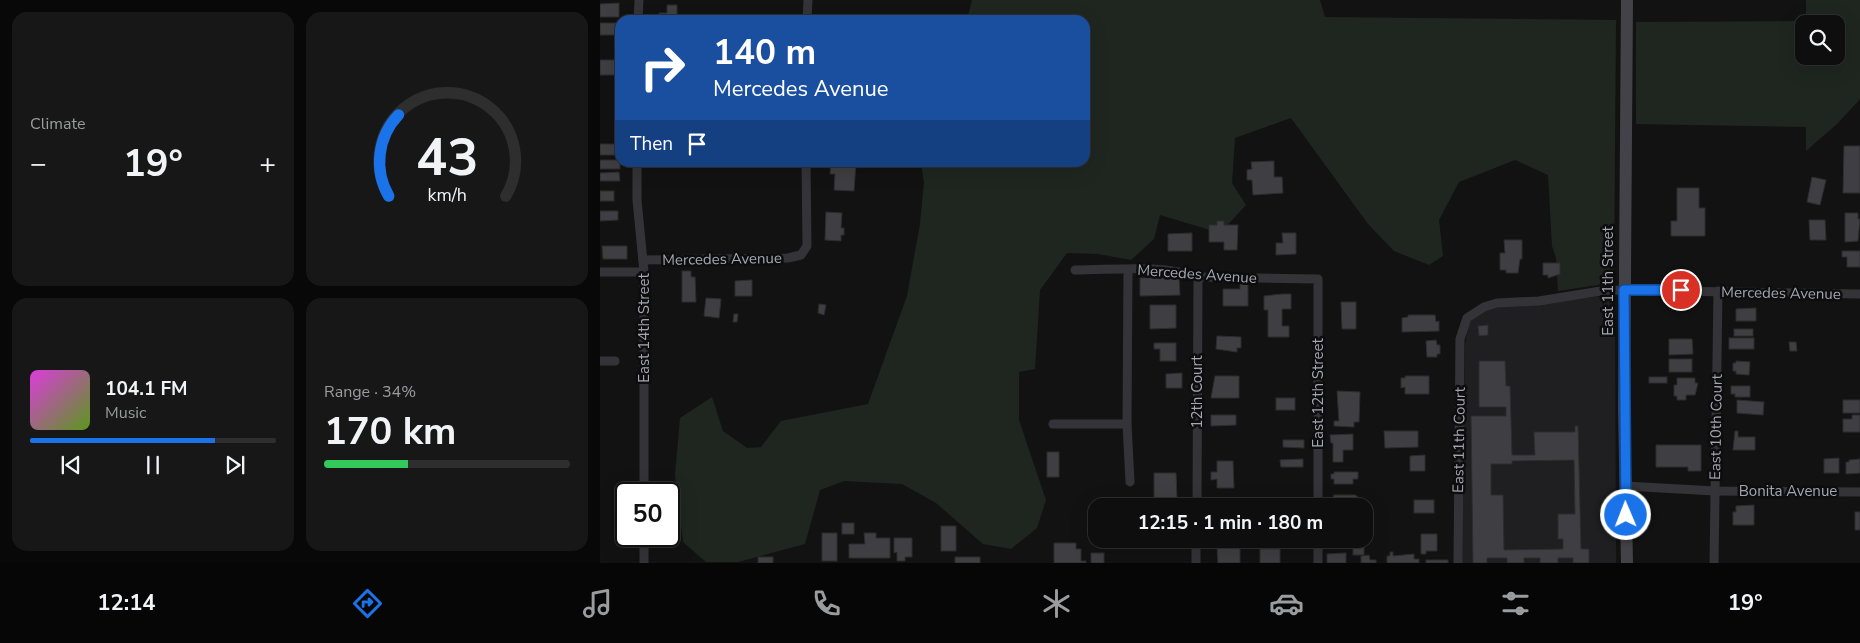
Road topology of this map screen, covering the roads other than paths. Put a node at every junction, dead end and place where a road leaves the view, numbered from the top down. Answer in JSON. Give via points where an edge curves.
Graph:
{"nodes":[{"id":1,"x":639,"y":0,"type":"edge"},
{"id":2,"x":808,"y":0,"type":"edge"},
{"id":3,"x":1627,"y":0,"type":"edge"},
{"id":4,"x":638,"y":15,"type":"edge"},
{"id":5,"x":807,"y":15,"type":"edge"},
{"id":6,"x":637,"y":167,"type":"edge"},
{"id":7,"x":806,"y":167,"type":"edge"},
{"id":8,"x":643,"y":260,"type":"junction"},
{"id":9,"x":1075,"y":270,"type":"dead end"},
{"id":10,"x":1128,"y":270,"type":"junction"},
{"id":11,"x":600,"y":272,"type":"edge"},
{"id":12,"x":644,"y":272,"type":"junction"},
{"id":13,"x":1198,"y":277,"type":"junction"},
{"id":14,"x":1318,"y":279,"type":"joint"},
{"id":15,"x":1624,"y":290,"type":"junction"},
{"id":16,"x":1718,"y":291,"type":"junction"},
{"id":17,"x":1860,"y":294,"type":"edge"},
{"id":18,"x":1468,"y":318,"type":"joint"},
{"id":19,"x":600,"y":361,"type":"edge"},
{"id":20,"x":615,"y":361,"type":"dead end"},
{"id":21,"x":1052,"y":424,"type":"dead end"},
{"id":22,"x":1127,"y":424,"type":"junction"},
{"id":23,"x":644,"y":482,"type":"edge"},
{"id":24,"x":1130,"y":482,"type":"dead end"},
{"id":25,"x":1625,"y":486,"type":"junction"},
{"id":26,"x":1715,"y":491,"type":"junction"},
{"id":27,"x":1860,"y":492,"type":"edge"},
{"id":28,"x":1196,"y":498,"type":"edge"},
{"id":29,"x":1318,"y":498,"type":"edge"},
{"id":30,"x":644,"y":547,"type":"edge"},
{"id":31,"x":1196,"y":548,"type":"edge"},
{"id":32,"x":1318,"y":548,"type":"edge"},
{"id":33,"x":644,"y":563,"type":"edge"},
{"id":34,"x":1196,"y":563,"type":"edge"},
{"id":35,"x":1318,"y":563,"type":"edge"},
{"id":36,"x":1458,"y":563,"type":"edge"},
{"id":37,"x":1627,"y":563,"type":"edge"},
{"id":38,"x":1714,"y":563,"type":"edge"}],
"edges":[{"from":1,"to":4,"type":"street"},
{"from":2,"to":5,"type":"street"},
{"from":3,"to":15,"type":"main road","name":"East 11th Street"},
{"from":6,"to":8,"type":"street","name":"East 14th Street"},
{"from":7,"to":8,"type":"street","name":"Mercedes Avenue","via":[[807,246],[801,255],[788,258]]},
{"from":8,"to":12,"type":"street","name":"East 14th Street"},
{"from":9,"to":10,"type":"street","name":"Mercedes Avenue"},
{"from":10,"to":13,"type":"street","name":"Mercedes Avenue","via":[[1183,272]]},
{"from":10,"to":22,"type":"street"},
{"from":11,"to":12,"type":"street","name":"Mercedes Avenue"},
{"from":12,"to":23,"type":"street","name":"East 14th Street"},
{"from":13,"to":14,"type":"street","name":"Mercedes Avenue"},
{"from":13,"to":28,"type":"street","name":"12th Court"},
{"from":14,"to":29,"type":"street","name":"East 12th Street"},
{"from":15,"to":16,"type":"street","name":"Mercedes Avenue"},
{"from":15,"to":18,"type":"street","name":"Mercedes Avenue","via":[[1497,303]]},
{"from":15,"to":25,"type":"main road","name":"East 11th Street"},
{"from":16,"to":17,"type":"street","name":"Mercedes Avenue"},
{"from":16,"to":26,"type":"street","name":"East 10th Court"},
{"from":18,"to":36,"type":"street","name":"East 11th Court","via":[[1460,339]]},
{"from":19,"to":20,"type":"street"},
{"from":21,"to":22,"type":"street"},
{"from":22,"to":24,"type":"street"},
{"from":25,"to":26,"type":"street","name":"Bonita Avenue"},
{"from":25,"to":37,"type":"main road","name":"East 11th Street"},
{"from":26,"to":27,"type":"street","name":"Bonita Avenue"},
{"from":26,"to":38,"type":"street","name":"East 10th Court"},
{"from":30,"to":33,"type":"street"},
{"from":31,"to":34,"type":"street"},
{"from":32,"to":35,"type":"street"}]}
